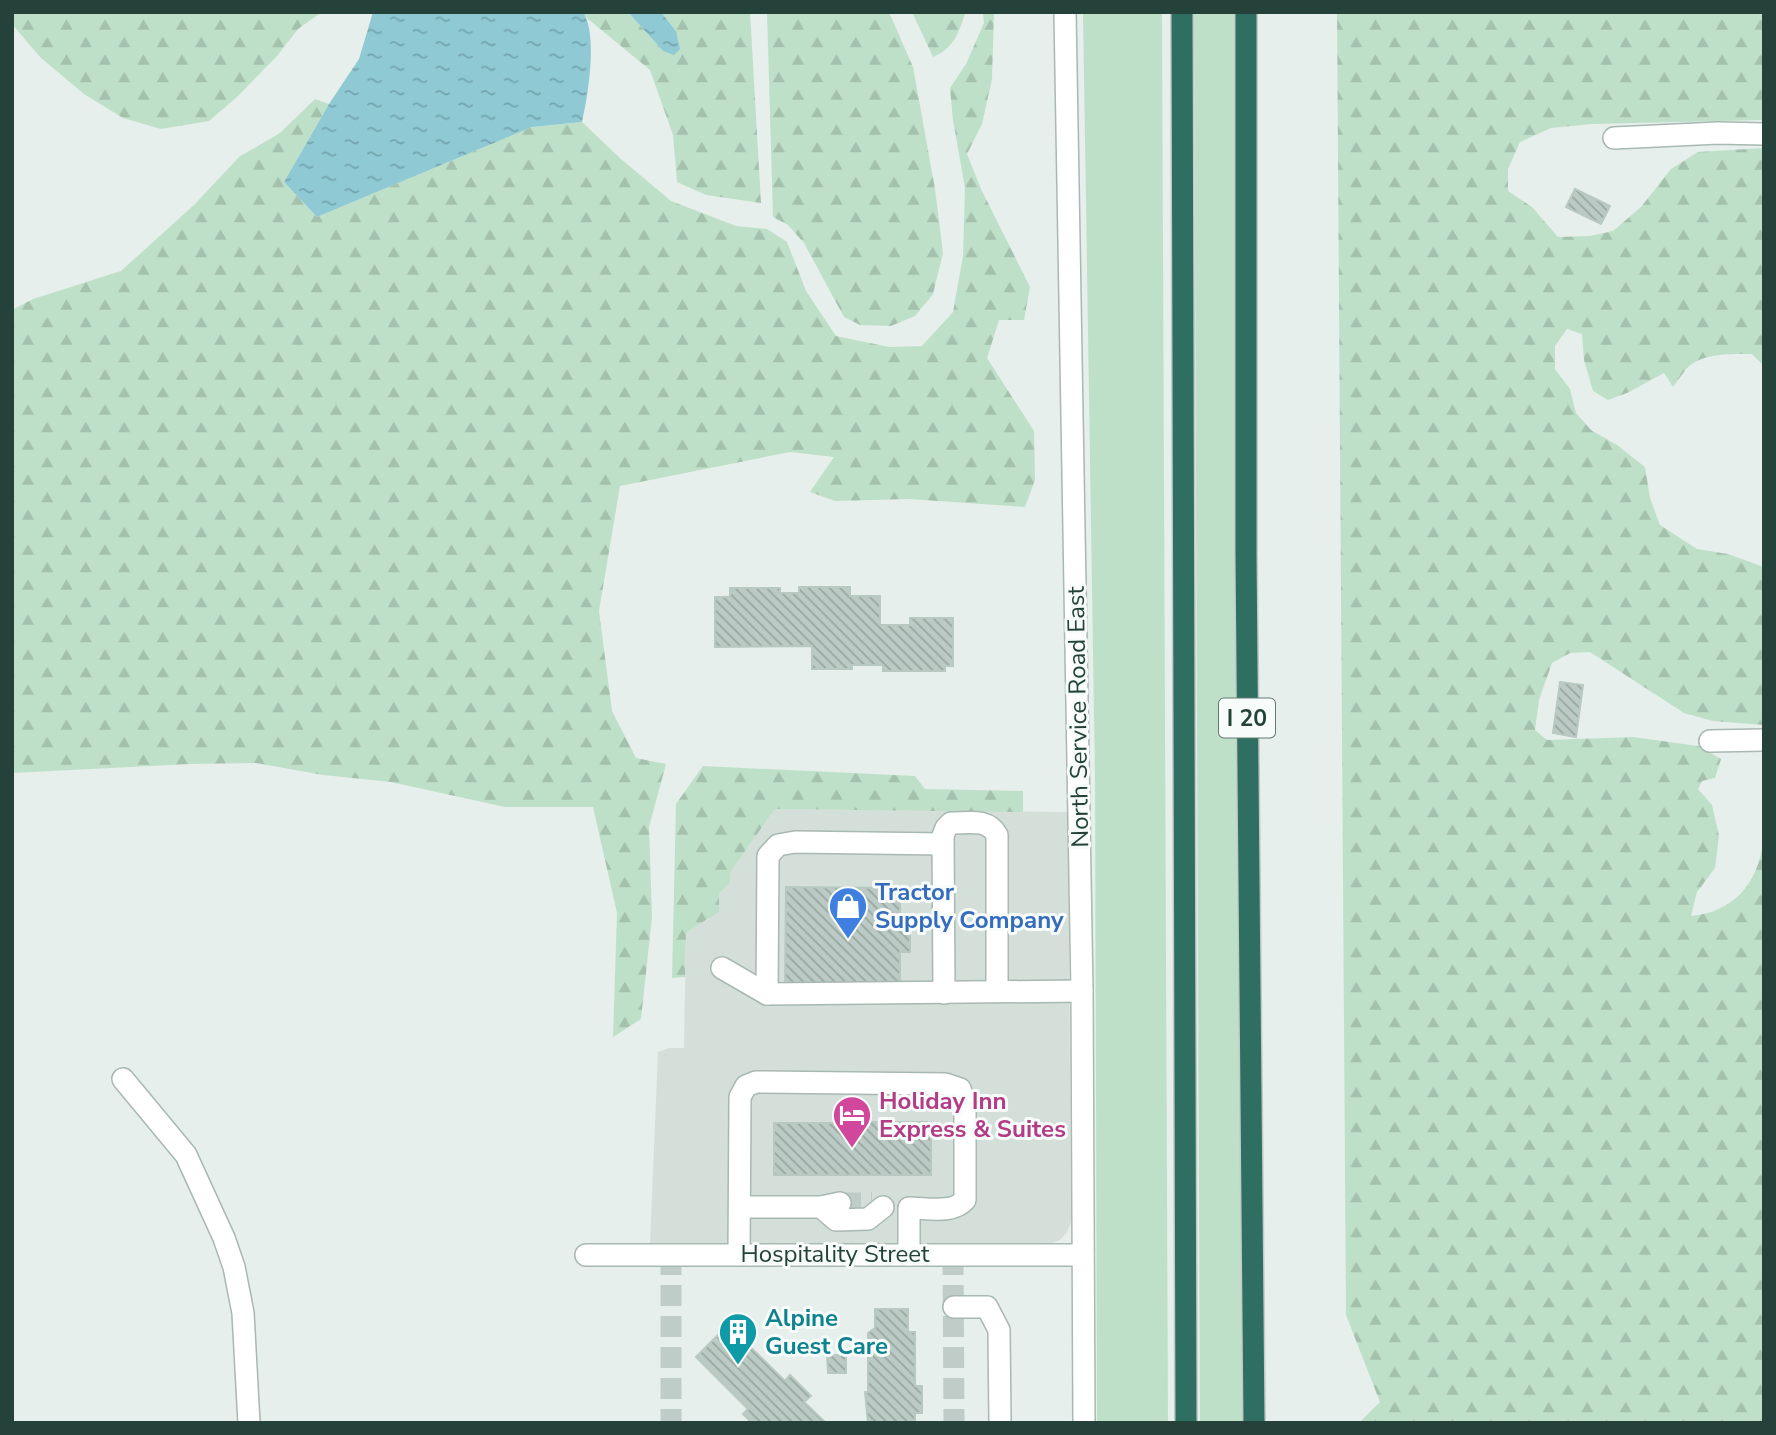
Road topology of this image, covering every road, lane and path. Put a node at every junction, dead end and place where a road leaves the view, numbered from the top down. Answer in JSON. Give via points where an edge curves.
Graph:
{"nodes":[{"id":1,"x":1065,"y":12,"type":"edge"},
{"id":2,"x":1182,"y":12,"type":"edge"},
{"id":3,"x":1246,"y":12,"type":"edge"},
{"id":4,"x":1764,"y":134,"type":"edge"},
{"id":5,"x":1614,"y":138,"type":"dead end"},
{"id":6,"x":1764,"y":740,"type":"edge"},
{"id":7,"x":1710,"y":741,"type":"dead end"},
{"id":8,"x":943,"y":844,"type":"junction"},
{"id":9,"x":722,"y":968,"type":"dead end"},
{"id":10,"x":997,"y":990,"type":"junction"},
{"id":11,"x":1082,"y":991,"type":"junction"},
{"id":12,"x":944,"y":993,"type":"junction"},
{"id":13,"x":767,"y":994,"type":"junction"},
{"id":14,"x":123,"y":1079,"type":"dead end"},
{"id":15,"x":740,"y":1208,"type":"junction"},
{"id":16,"x":909,"y":1208,"type":"junction"},
{"id":17,"x":739,"y":1254,"type":"junction"},
{"id":18,"x":586,"y":1255,"type":"dead end"},
{"id":19,"x":909,"y":1255,"type":"junction"},
{"id":20,"x":1083,"y":1255,"type":"junction"},
{"id":21,"x":954,"y":1307,"type":"dead end"},
{"id":22,"x":249,"y":1423,"type":"edge"},
{"id":23,"x":1000,"y":1423,"type":"edge"},
{"id":24,"x":1084,"y":1423,"type":"edge"},
{"id":25,"x":1186,"y":1423,"type":"edge"},
{"id":26,"x":1254,"y":1423,"type":"edge"}],
"edges":[{"from":1,"to":11,"type":"street","name":"North Service Road East"},
{"from":2,"to":25,"type":"highway","number":"I 20"},
{"from":3,"to":26,"type":"highway","number":"I 20"},
{"from":4,"to":5,"type":"street"},
{"from":6,"to":7,"type":"street"},
{"from":8,"to":10,"type":"street","via":[[951,823],[986,823],[997,835]]},
{"from":8,"to":12,"type":"street"},
{"from":8,"to":13,"type":"street","via":[[778,845],[768,856]]},
{"from":9,"to":13,"type":"street"},
{"from":10,"to":11,"type":"street"},
{"from":10,"to":12,"type":"street"},
{"from":11,"to":20,"type":"street","name":"North Service Road East"},
{"from":12,"to":13,"type":"street"},
{"from":14,"to":22,"type":"street","via":[[186,1156],[224,1238],[243,1313]]},
{"from":15,"to":16,"type":"street","via":[[831,1205],[836,1220],[868,1219],[878,1205]]},
{"from":15,"to":16,"type":"street","via":[[740,1097],[746,1086],[756,1082],[945,1084],[960,1089],[965,1102],[965,1200],[953,1208]]},
{"from":15,"to":17,"type":"street"},
{"from":16,"to":19,"type":"street"},
{"from":17,"to":18,"type":"street","name":"Hospitality Street"},
{"from":17,"to":19,"type":"street","name":"Hospitality Street"},
{"from":19,"to":20,"type":"street","name":"Hospitality Street"},
{"from":20,"to":24,"type":"street","name":"North Service Road East"},
{"from":21,"to":23,"type":"street","via":[[987,1307],[999,1330]]}]}
